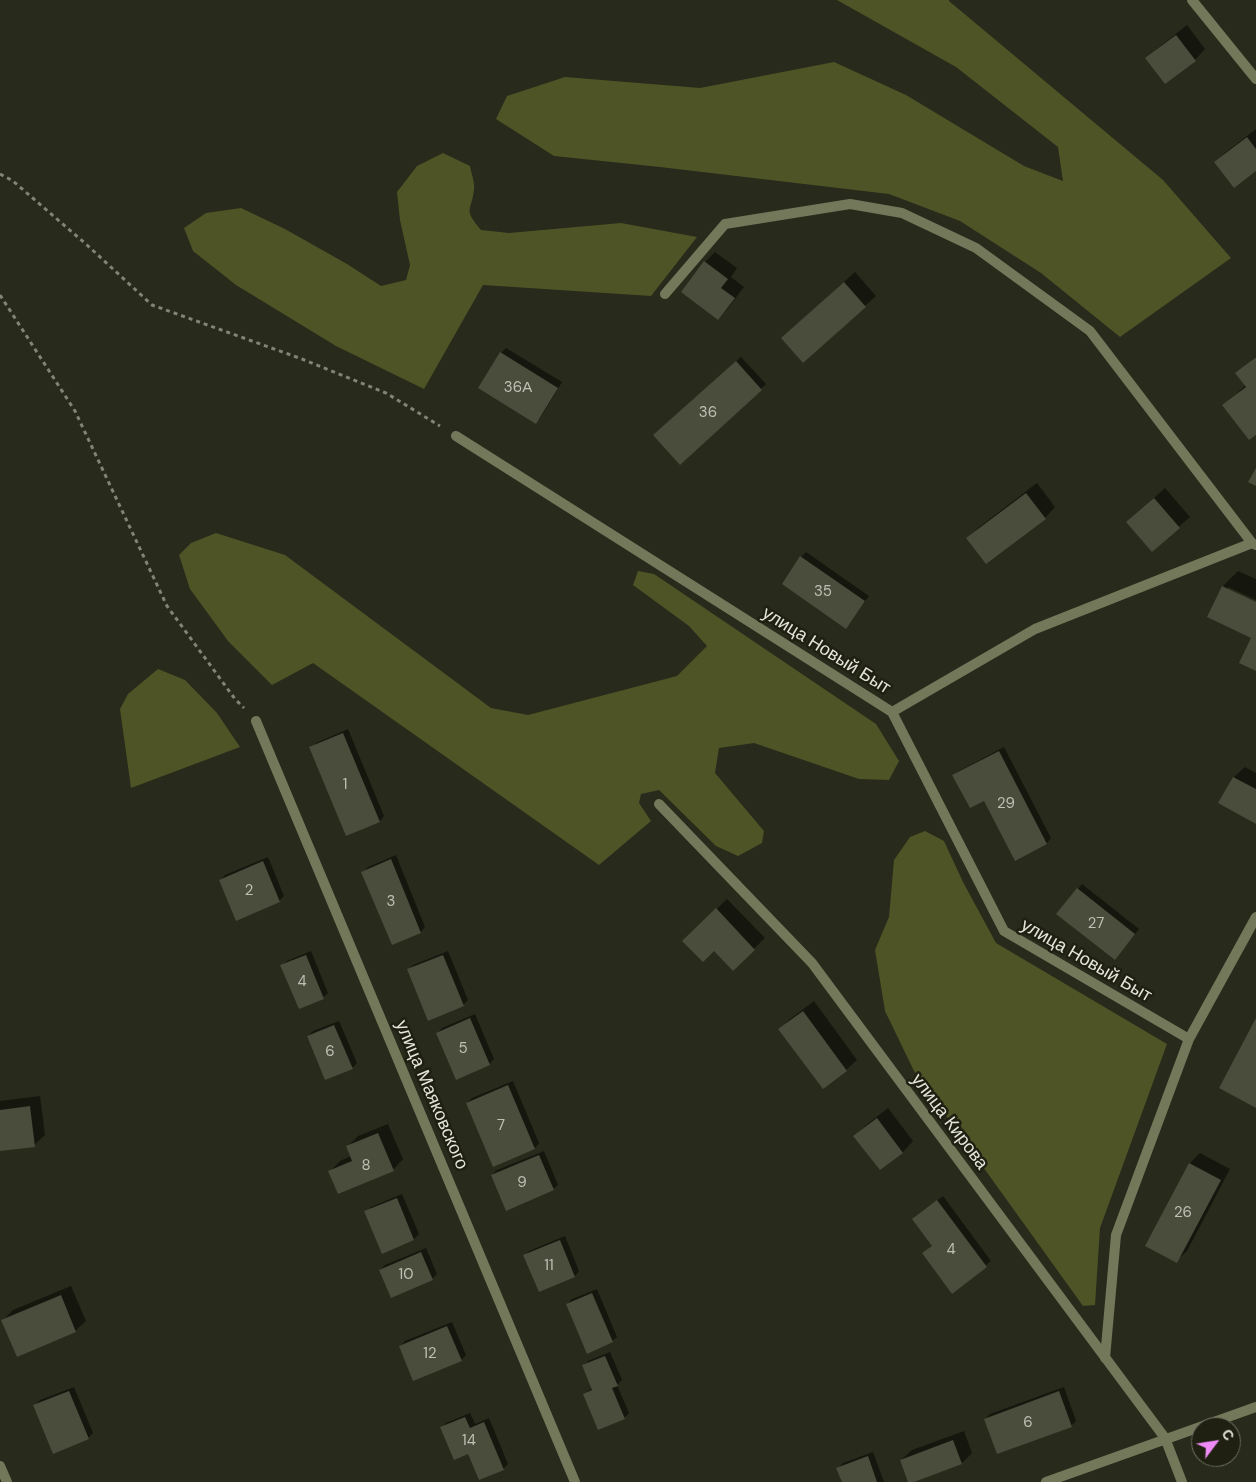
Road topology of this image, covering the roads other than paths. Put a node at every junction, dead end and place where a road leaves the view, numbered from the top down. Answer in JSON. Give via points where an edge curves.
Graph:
{"nodes":[{"id":1,"x":1192,"y":0,"type":"edge"},
{"id":2,"x":1256,"y":79,"type":"edge"},
{"id":3,"x":665,"y":294,"type":"dead end"},
{"id":4,"x":456,"y":436,"type":"road end"},
{"id":5,"x":1254,"y":544,"type":"edge"},
{"id":6,"x":892,"y":712,"type":"junction"},
{"id":7,"x":256,"y":720,"type":"road end"},
{"id":8,"x":659,"y":804,"type":"dead end"},
{"id":9,"x":1256,"y":916,"type":"edge"},
{"id":10,"x":1189,"y":1039,"type":"junction"},
{"id":11,"x":1105,"y":1358,"type":"junction"},
{"id":12,"x":1256,"y":1407,"type":"edge"},
{"id":13,"x":1165,"y":1438,"type":"junction"},
{"id":14,"x":0,"y":1466,"type":"edge"},
{"id":15,"x":7,"y":1482,"type":"edge"},
{"id":16,"x":575,"y":1482,"type":"edge"},
{"id":17,"x":1046,"y":1482,"type":"edge"},
{"id":18,"x":1182,"y":1482,"type":"edge"}],
"edges":[{"from":1,"to":2,"type":"street"},
{"from":3,"to":5,"type":"street","via":[[725,224],[850,204],[902,213],[976,248],[1090,332]]},
{"from":4,"to":6,"type":"street","name":"улица Новый Быт"},
{"from":5,"to":6,"type":"street","via":[[1036,629]]},
{"from":6,"to":10,"type":"street","name":"улица Новый Быт","via":[[1004,931]]},
{"from":7,"to":16,"type":"street","name":"улица Маяковского"},
{"from":8,"to":11,"type":"street","name":"улица Кирова","via":[[812,963]]},
{"from":9,"to":10,"type":"street"},
{"from":10,"to":11,"type":"street","via":[[1116,1235]]},
{"from":11,"to":13,"type":"street","name":"улица Кирова"},
{"from":12,"to":13,"type":"street"},
{"from":13,"to":17,"type":"street"},
{"from":13,"to":18,"type":"street","name":"улица Кирова"},
{"from":14,"to":15,"type":"street"}]}
